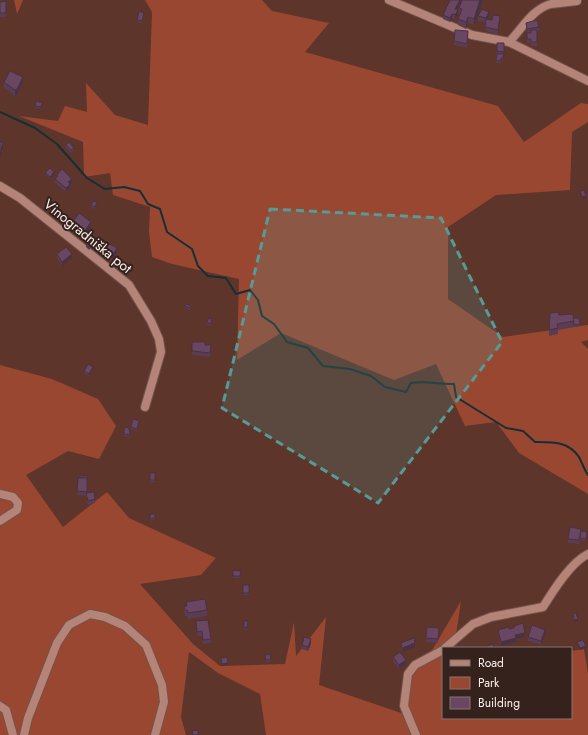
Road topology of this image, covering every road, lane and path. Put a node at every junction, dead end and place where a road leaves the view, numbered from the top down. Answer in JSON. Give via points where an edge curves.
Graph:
{"nodes":[{"id":1,"x":389,"y":0,"type":"edge"},
{"id":2,"x":577,"y":1,"type":"dead end"},
{"id":3,"x":509,"y":42,"type":"junction"},
{"id":4,"x":588,"y":81,"type":"edge"},
{"id":5,"x":0,"y":186,"type":"edge"},
{"id":6,"x":144,"y":407,"type":"dead end"},
{"id":7,"x":0,"y":494,"type":"edge"},
{"id":8,"x":0,"y":521,"type":"edge"},
{"id":9,"x":588,"y":554,"type":"edge"},
{"id":10,"x":446,"y":647,"type":"edge"},
{"id":11,"x":442,"y":650,"type":"edge"},
{"id":12,"x":0,"y":706,"type":"edge"},
{"id":13,"x":13,"y":735,"type":"edge"},
{"id":14,"x":24,"y":735,"type":"edge"},
{"id":15,"x":155,"y":735,"type":"edge"},
{"id":16,"x":416,"y":735,"type":"edge"}],
"edges":[{"from":1,"to":3,"type":"street","via":[[472,35]]},
{"from":2,"to":3,"type":"street","via":[[550,5],[537,12]]},
{"from":3,"to":4,"type":"street"},
{"from":5,"to":6,"type":"street","name":"Vinogradniška pot","via":[[20,198],[129,285],[151,322],[159,339],[161,352]]},
{"from":7,"to":8,"type":"street","via":[[13,497],[18,503],[17,510]]},
{"from":9,"to":10,"type":"street","via":[[565,576],[543,606],[491,617],[473,624]]},
{"from":11,"to":16,"type":"street","via":[[415,665],[408,674],[404,706]]},
{"from":12,"to":13,"type":"street","via":[[6,710]]},
{"from":14,"to":15,"type":"street","via":[[57,643],[69,625],[90,614],[105,617],[125,626],[146,645],[162,685],[164,702]]}]}
